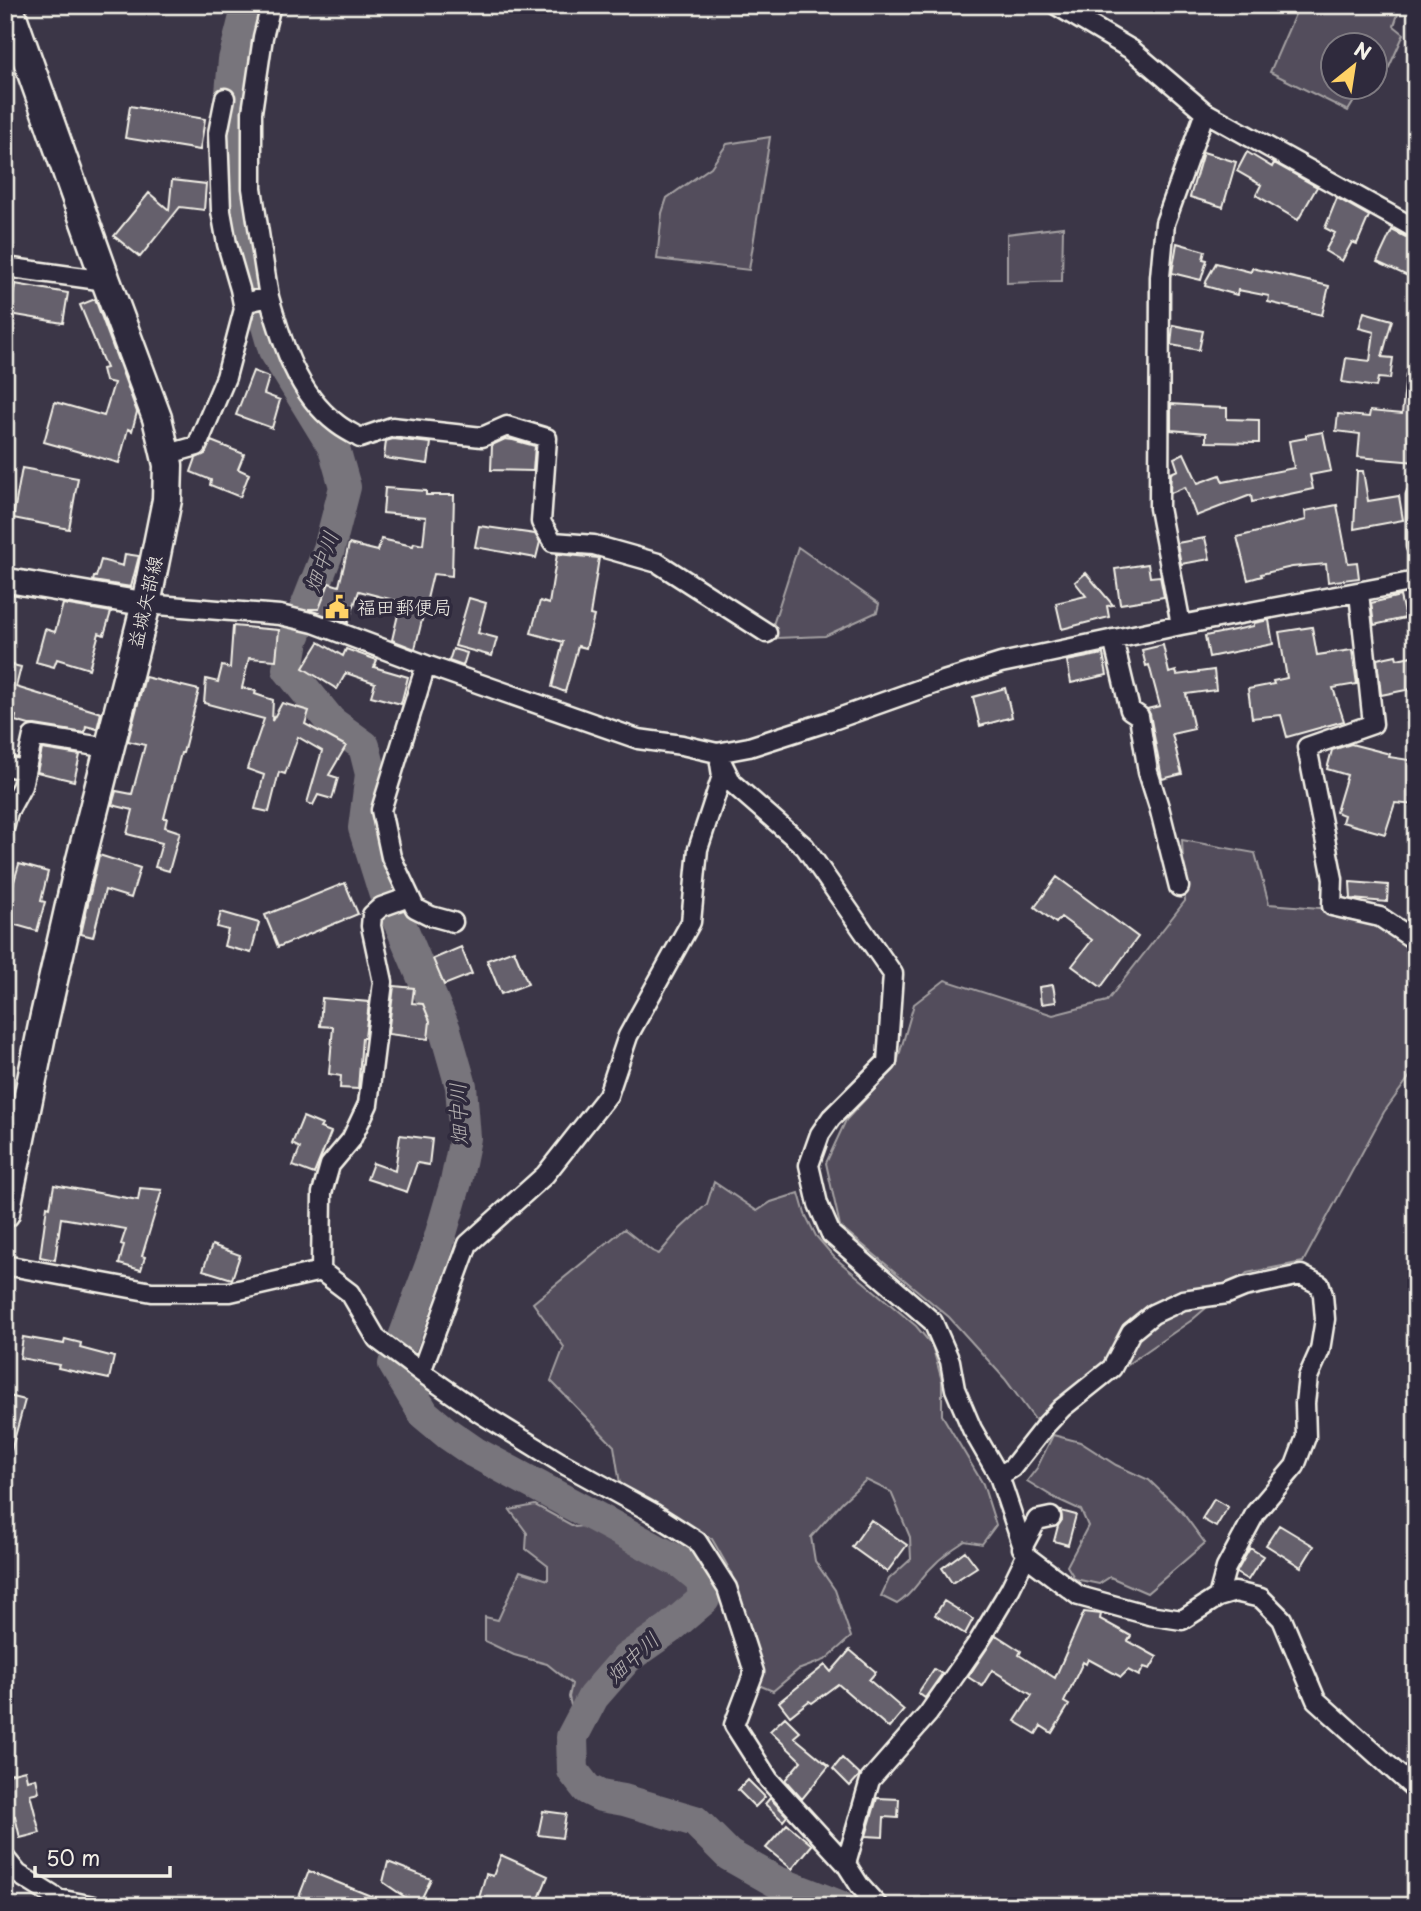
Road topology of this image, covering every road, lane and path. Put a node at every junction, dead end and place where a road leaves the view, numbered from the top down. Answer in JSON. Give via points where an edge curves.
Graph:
{"nodes":[{"id":1,"x":8,"y":5,"type":"edge"},
{"id":2,"x":271,"y":5,"type":"edge"},
{"id":3,"x":1055,"y":5,"type":"edge"},
{"id":4,"x":225,"y":98,"type":"dead end"},
{"id":5,"x":1205,"y":112,"type":"junction"},
{"id":6,"x":1416,"y":229,"type":"edge"},
{"id":7,"x":5,"y":267,"type":"edge"},
{"id":8,"x":106,"y":281,"type":"junction"},
{"id":9,"x":268,"y":298,"type":"junction"},
{"id":10,"x":245,"y":302,"type":"junction"},
{"id":11,"x":165,"y":455,"type":"junction"},
{"id":12,"x":1416,"y":496,"type":"edge"},
{"id":13,"x":1416,"y":546,"type":"edge"},
{"id":14,"x":5,"y":580,"type":"edge"},
{"id":15,"x":1416,"y":581,"type":"edge"},
{"id":16,"x":1359,"y":593,"type":"junction"},
{"id":17,"x":146,"y":604,"type":"junction"},
{"id":18,"x":1181,"y":625,"type":"junction"},
{"id":19,"x":767,"y":633,"type":"dead end"},
{"id":20,"x":1113,"y":639,"type":"junction"},
{"id":21,"x":426,"y":665,"type":"junction"},
{"id":22,"x":109,"y":748,"type":"junction"},
{"id":23,"x":718,"y":753,"type":"junction"},
{"id":24,"x":5,"y":766,"type":"edge"},
{"id":25,"x":25,"y":770,"type":"junction"},
{"id":26,"x":5,"y":825,"type":"edge"},
{"id":27,"x":1178,"y":887,"type":"dead end"},
{"id":28,"x":406,"y":898,"type":"junction"},
{"id":29,"x":453,"y":922,"type":"dead end"},
{"id":30,"x":1416,"y":941,"type":"edge"},
{"id":31,"x":5,"y":1212,"type":"edge"},
{"id":32,"x":5,"y":1265,"type":"edge"},
{"id":33,"x":321,"y":1271,"type":"junction"},
{"id":34,"x":418,"y":1370,"type":"junction"},
{"id":35,"x":999,"y":1476,"type":"junction"},
{"id":36,"x":1051,"y":1517,"type":"dead end"},
{"id":37,"x":1024,"y":1552,"type":"junction"},
{"id":38,"x":1218,"y":1597,"type":"junction"},
{"id":39,"x":1416,"y":1790,"type":"edge"},
{"id":40,"x":5,"y":1858,"type":"edge"},
{"id":41,"x":846,"y":1864,"type":"junction"},
{"id":42,"x":94,"y":1906,"type":"edge"},
{"id":43,"x":878,"y":1906,"type":"edge"}],
"edges":[{"from":1,"to":8,"type":"main road","name":"益城矢部線"},
{"from":2,"to":9,"type":"street","via":[[252,112],[251,188]]},
{"from":3,"to":5,"type":"street","via":[[1132,50]]},
{"from":4,"to":10,"type":"street","via":[[218,133],[221,211]]},
{"from":5,"to":6,"type":"street"},
{"from":5,"to":18,"type":"street","via":[[1165,223],[1160,277],[1158,508]]},
{"from":7,"to":8,"type":"street"},
{"from":8,"to":11,"type":"main road","name":"益城矢部線","via":[[157,418]]},
{"from":9,"to":10,"type":"street"},
{"from":9,"to":19,"type":"street","via":[[301,382],[335,423],[360,438],[392,428],[482,437],[507,426],[547,438],[541,522],[553,542],[594,545],[658,563]]},
{"from":10,"to":11,"type":"street","via":[[226,377],[197,446]]},
{"from":11,"to":17,"type":"main road","name":"益城矢部線","via":[[167,500]]},
{"from":12,"to":13,"type":"street"},
{"from":14,"to":17,"type":"street"},
{"from":15,"to":16,"type":"street"},
{"from":16,"to":18,"type":"street"},
{"from":16,"to":30,"type":"street","via":[[1373,724],[1307,747],[1334,879],[1332,906],[1380,916]]},
{"from":17,"to":21,"type":"street","via":[[280,615]]},
{"from":17,"to":22,"type":"main road","name":"益城矢部線"},
{"from":18,"to":20,"type":"street"},
{"from":20,"to":23,"type":"street","via":[[1001,663],[749,747]]},
{"from":20,"to":27,"type":"street","via":[[1130,710],[1139,716],[1148,772]]},
{"from":21,"to":23,"type":"street","via":[[638,739]]},
{"from":21,"to":28,"type":"street","via":[[381,810]]},
{"from":22,"to":25,"type":"street","via":[[33,736]]},
{"from":22,"to":31,"type":"main road","name":"益城矢部線","via":[[44,1020]]},
{"from":23,"to":34,"type":"street","via":[[722,776],[698,849],[691,922],[628,1036],[608,1095],[545,1175],[468,1244]]},
{"from":23,"to":35,"type":"street","via":[[732,783],[805,847],[893,974],[887,1062],[831,1118],[809,1165],[831,1234],[933,1322],[967,1419]]},
{"from":24,"to":25,"type":"street"},
{"from":25,"to":26,"type":"street"},
{"from":28,"to":29,"type":"street","via":[[415,908]]},
{"from":28,"to":33,"type":"street","via":[[372,915],[383,982],[368,1104],[351,1140],[330,1165],[324,1184]]},
{"from":32,"to":33,"type":"street","via":[[152,1292],[230,1293]]},
{"from":33,"to":34,"type":"street","via":[[350,1293],[377,1339]]},
{"from":34,"to":41,"type":"street","via":[[480,1413],[696,1541],[727,1588],[754,1672],[734,1725],[769,1780]]},
{"from":35,"to":37,"type":"street"},
{"from":35,"to":38,"type":"street","via":[[1012,1468],[1062,1408],[1112,1368],[1131,1332],[1153,1314],[1183,1300],[1301,1275],[1320,1285],[1325,1318],[1320,1350],[1308,1377],[1306,1437],[1295,1466],[1256,1512],[1226,1568]]},
{"from":36,"to":37,"type":"street","via":[[1037,1520]]},
{"from":37,"to":38,"type":"street","via":[[1079,1596],[1149,1615],[1182,1619]]},
{"from":37,"to":41,"type":"street","via":[[1010,1589],[965,1662],[928,1714],[870,1780]]},
{"from":38,"to":39,"type":"street","via":[[1235,1592],[1261,1598],[1282,1619],[1316,1700]]},
{"from":40,"to":42,"type":"street","via":[[18,1874],[58,1899]]},
{"from":41,"to":43,"type":"street"}]}
